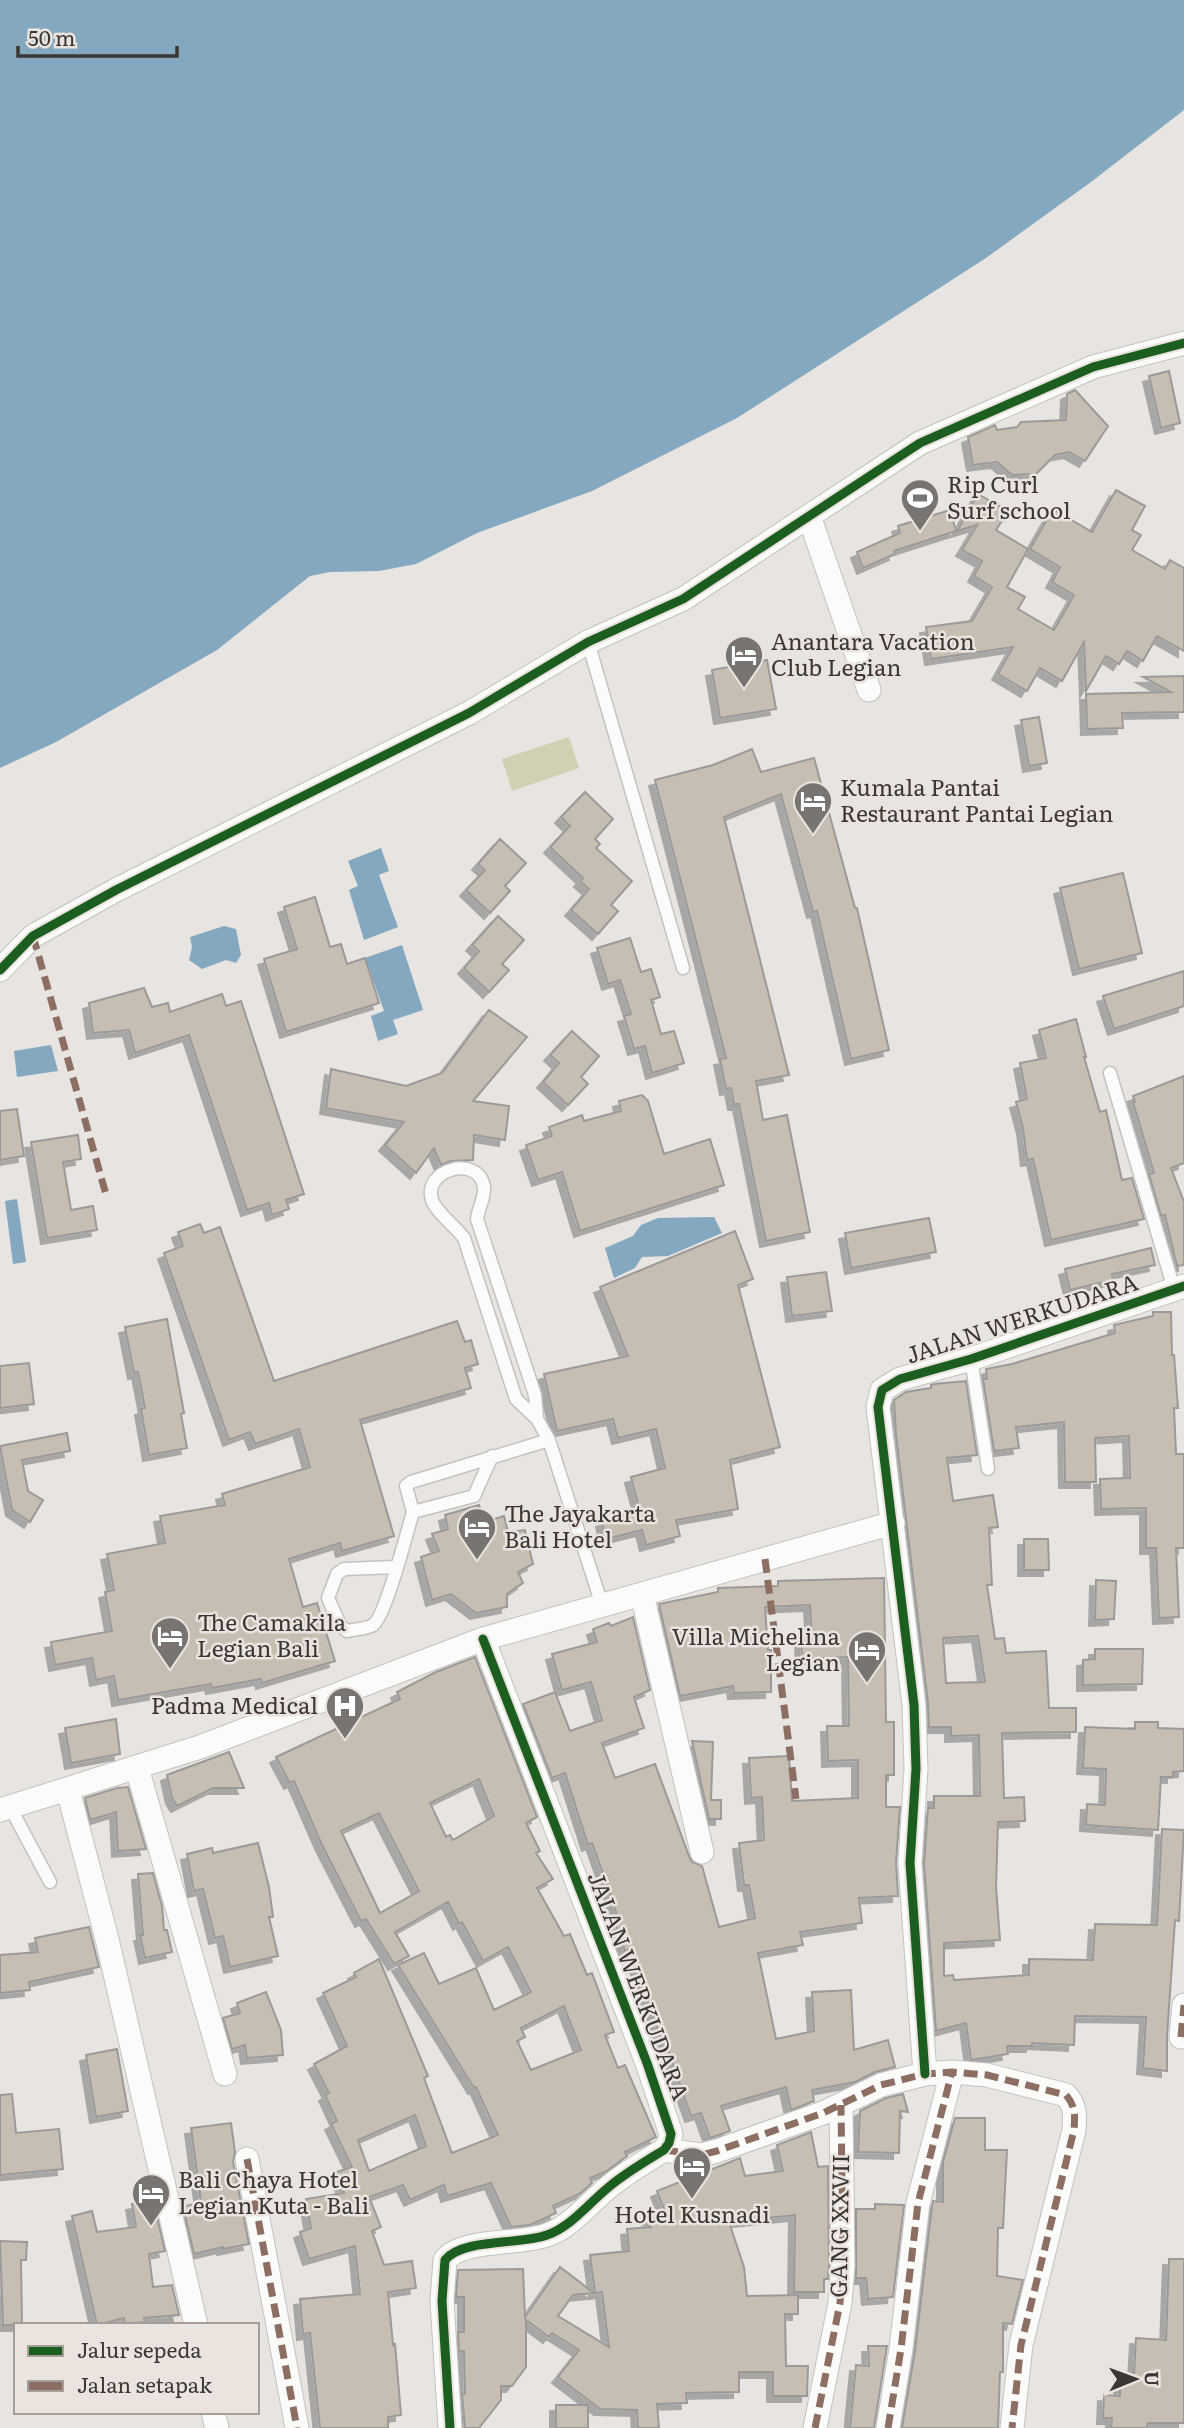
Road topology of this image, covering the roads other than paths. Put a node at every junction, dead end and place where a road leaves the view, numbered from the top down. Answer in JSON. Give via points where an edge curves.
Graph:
{"nodes":[{"id":1,"x":1184,"y":343,"type":"edge"},
{"id":2,"x":809,"y":516,"type":"junction"},
{"id":3,"x":588,"y":642,"type":"junction"},
{"id":4,"x":869,"y":690,"type":"dead end"},
{"id":5,"x":683,"y":968,"type":"dead end"},
{"id":6,"x":0,"y":970,"type":"edge"},
{"id":7,"x":1110,"y":1073,"type":"dead end"},
{"id":8,"x":1179,"y":1287,"type":"edge"},
{"id":9,"x":971,"y":1359,"type":"junction"},
{"id":10,"x":537,"y":1419,"type":"junction"},
{"id":11,"x":549,"y":1440,"type":"junction"},
{"id":12,"x":492,"y":1456,"type":"junction"},
{"id":13,"x":988,"y":1469,"type":"dead end"},
{"id":14,"x":413,"y":1512,"type":"junction"},
{"id":15,"x":893,"y":1522,"type":"junction"},
{"id":16,"x":396,"y":1567,"type":"junction"},
{"id":17,"x":642,"y":1594,"type":"junction"},
{"id":18,"x":602,"y":1605,"type":"junction"},
{"id":19,"x":483,"y":1639,"type":"junction"},
{"id":20,"x":137,"y":1768,"type":"junction"},
{"id":21,"x":68,"y":1790,"type":"junction"},
{"id":22,"x":5,"y":1809,"type":"edge"},
{"id":23,"x":702,"y":1852,"type":"dead end"},
{"id":24,"x":50,"y":1882,"type":"dead end"},
{"id":25,"x":1184,"y":2005,"type":"edge"},
{"id":26,"x":1181,"y":2037,"type":"dead end"},
{"id":27,"x":952,"y":2072,"type":"junction"},
{"id":28,"x":225,"y":2074,"type":"dead end"},
{"id":29,"x":925,"y":2074,"type":"junction"},
{"id":30,"x":841,"y":2105,"type":"junction"},
{"id":31,"x":664,"y":2150,"type":"junction"},
{"id":32,"x":247,"y":2159,"type":"dead end"},
{"id":33,"x":196,"y":2323,"type":"edge"},
{"id":34,"x":297,"y":2428,"type":"edge"},
{"id":35,"x":450,"y":2428,"type":"edge"},
{"id":36,"x":815,"y":2428,"type":"edge"},
{"id":37,"x":888,"y":2428,"type":"edge"},
{"id":38,"x":1012,"y":2428,"type":"edge"}],
"edges":[{"from":1,"to":2,"type":"street","via":[[1093,367],[920,443]]},
{"from":2,"to":3,"type":"street","via":[[683,599]]},
{"from":2,"to":4,"type":"street"},
{"from":3,"to":5,"type":"lane"},
{"from":3,"to":6,"type":"street","via":[[469,713],[92,903],[33,936]]},
{"from":7,"to":8,"type":"lane"},
{"from":8,"to":9,"type":"street","name":"JALAN WERKUDARA"},
{"from":9,"to":13,"type":"lane"},
{"from":9,"to":15,"type":"street","name":"JALAN WERKUDARA","via":[[900,1379],[882,1390],[878,1407]]},
{"from":10,"to":10,"type":"lane","via":[[516,1399],[464,1238],[431,1197],[440,1173],[467,1168],[479,1175],[484,1185],[477,1219],[535,1395]]},
{"from":10,"to":11,"type":"lane"},
{"from":11,"to":12,"type":"lane"},
{"from":11,"to":18,"type":"lane"},
{"from":12,"to":14,"type":"lane","via":[[474,1496]]},
{"from":12,"to":14,"type":"lane","via":[[411,1482],[406,1490]]},
{"from":14,"to":16,"type":"lane"},
{"from":15,"to":17,"type":"street"},
{"from":15,"to":29,"type":"street","via":[[914,1705],[916,1769],[910,1863]]},
{"from":16,"to":16,"type":"lane","via":[[377,1621],[347,1631],[340,1625],[328,1598],[337,1574],[344,1569]]},
{"from":17,"to":18,"type":"street"},
{"from":17,"to":23,"type":"street"},
{"from":18,"to":19,"type":"street"},
{"from":19,"to":20,"type":"street"},
{"from":19,"to":31,"type":"street","name":"JALAN WERKUDARA","via":[[667,2118],[671,2134]]},
{"from":20,"to":21,"type":"street"},
{"from":20,"to":28,"type":"street"},
{"from":21,"to":22,"type":"street"},
{"from":21,"to":33,"type":"street"},
{"from":22,"to":24,"type":"lane"},
{"from":25,"to":26,"type":"street"},
{"from":27,"to":29,"type":"street"},
{"from":27,"to":37,"type":"street","via":[[918,2203]]},
{"from":27,"to":38,"type":"street","via":[[987,2075],[1066,2095],[1075,2114],[1021,2345]]},
{"from":29,"to":30,"type":"street","via":[[881,2085]]},
{"from":30,"to":31,"type":"street","via":[[708,2154]]},
{"from":30,"to":36,"type":"street","name":"GANG XXVII","via":[[844,2266]]},
{"from":31,"to":35,"type":"street","via":[[632,2169],[549,2235],[457,2250],[445,2260],[442,2301]]},
{"from":32,"to":34,"type":"street"}]}
